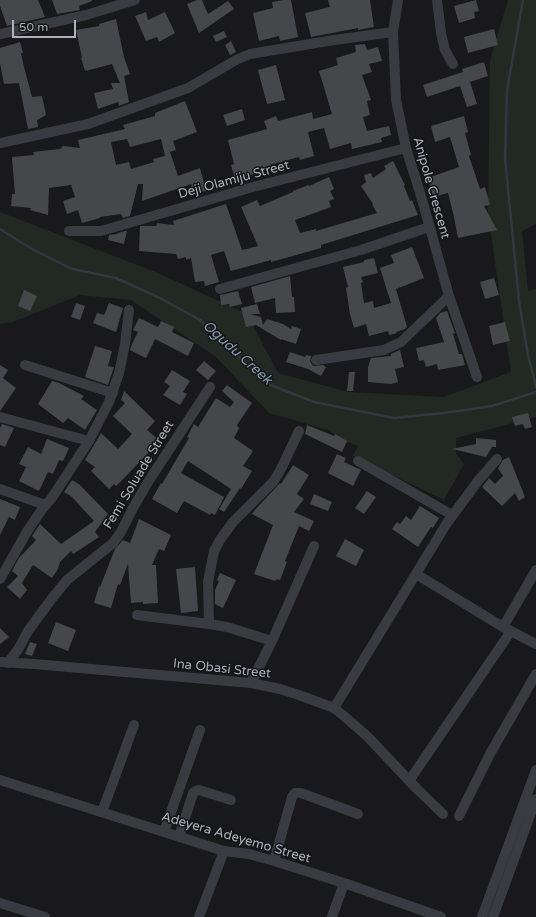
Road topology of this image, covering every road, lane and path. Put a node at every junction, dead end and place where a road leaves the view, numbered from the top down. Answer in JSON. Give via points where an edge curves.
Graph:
{"nodes":[{"id":1,"x":135,"y":0,"type":"edge"},
{"id":2,"x":398,"y":0,"type":"edge"},
{"id":3,"x":437,"y":0,"type":"edge"},
{"id":4,"x":392,"y":32,"type":"junction"},
{"id":5,"x":0,"y":34,"type":"edge"},
{"id":6,"x":453,"y":64,"type":"dead end"},
{"id":7,"x":0,"y":143,"type":"edge"},
{"id":8,"x":406,"y":148,"type":"junction"},
{"id":9,"x":429,"y":228,"type":"junction"},
{"id":10,"x":69,"y":231,"type":"dead end"},
{"id":11,"x":220,"y":289,"type":"dead end"},
{"id":12,"x":449,"y":296,"type":"junction"},
{"id":13,"x":129,"y":310,"type":"dead end"},
{"id":14,"x":316,"y":360,"type":"dead end"},
{"id":15,"x":25,"y":365,"type":"dead end"},
{"id":16,"x":477,"y":377,"type":"dead end"},
{"id":17,"x":210,"y":387,"type":"dead end"},
{"id":18,"x":113,"y":393,"type":"junction"},
{"id":19,"x":0,"y":417,"type":"edge"},
{"id":20,"x":299,"y":431,"type":"dead end"},
{"id":21,"x":88,"y":441,"type":"junction"},
{"id":22,"x":497,"y":459,"type":"dead end"},
{"id":23,"x":358,"y":461,"type":"dead end"},
{"id":24,"x":0,"y":490,"type":"edge"},
{"id":25,"x":45,"y":505,"type":"junction"},
{"id":26,"x":452,"y":516,"type":"junction"},
{"id":27,"x":314,"y":546,"type":"dead end"},
{"id":28,"x":536,"y":570,"type":"edge"},
{"id":29,"x":416,"y":574,"type":"junction"},
{"id":30,"x":0,"y":579,"type":"edge"},
{"id":31,"x":137,"y":616,"type":"dead end"},
{"id":32,"x":208,"y":624,"type":"junction"},
{"id":33,"x":507,"y":629,"type":"junction"},
{"id":34,"x":272,"y":641,"type":"junction"},
{"id":35,"x":536,"y":644,"type":"edge"},
{"id":36,"x":4,"y":663,"type":"edge"},
{"id":37,"x":536,"y":674,"type":"edge"},
{"id":38,"x":250,"y":683,"type":"junction"},
{"id":39,"x":334,"y":708,"type":"junction"},
{"id":40,"x":134,"y":724,"type":"dead end"},
{"id":41,"x":200,"y":730,"type":"dead end"},
{"id":42,"x":536,"y":770,"type":"edge"},
{"id":43,"x":0,"y":780,"type":"edge"},
{"id":44,"x":409,"y":781,"type":"junction"},
{"id":45,"x":536,"y":799,"type":"edge"},
{"id":46,"x":231,"y":800,"type":"dead end"},
{"id":47,"x":102,"y":812,"type":"junction"},
{"id":48,"x":358,"y":814,"type":"dead end"},
{"id":49,"x":443,"y":814,"type":"dead end"},
{"id":50,"x":458,"y":816,"type":"dead end"},
{"id":51,"x":164,"y":832,"type":"junction"},
{"id":52,"x":179,"y":836,"type":"junction"},
{"id":53,"x":224,"y":851,"type":"junction"},
{"id":54,"x":274,"y":861,"type":"junction"},
{"id":55,"x":344,"y":883,"type":"junction"},
{"id":56,"x":0,"y":903,"type":"edge"},
{"id":57,"x":45,"y":917,"type":"edge"},
{"id":58,"x":199,"y":917,"type":"edge"},
{"id":59,"x":332,"y":917,"type":"edge"},
{"id":60,"x":441,"y":917,"type":"edge"},
{"id":61,"x":482,"y":917,"type":"edge"},
{"id":62,"x":493,"y":917,"type":"edge"}],
"edges":[{"from":1,"to":5,"type":"street","via":[[86,15]]},
{"from":2,"to":4,"type":"street","name":"Anipole Crescent"},
{"from":3,"to":6,"type":"street","via":[[442,38]]},
{"from":4,"to":7,"type":"street","via":[[250,54],[188,88],[88,124]]},
{"from":4,"to":8,"type":"street","name":"Anipole Crescent","via":[[396,100]]},
{"from":8,"to":9,"type":"street","name":"Anipole Crescent"},
{"from":8,"to":10,"type":"street","name":"Deji Olamiju Street","via":[[253,187],[101,231]]},
{"from":9,"to":11,"type":"street","via":[[361,250]]},
{"from":9,"to":12,"type":"street","name":"Anipole Crescent"},
{"from":12,"to":14,"type":"street","via":[[401,342],[384,350]]},
{"from":12,"to":16,"type":"street","name":"Anipole Crescent"},
{"from":13,"to":18,"type":"street","via":[[125,344]]},
{"from":15,"to":18,"type":"street"},
{"from":17,"to":36,"type":"street","name":"Femi Soluade Street","via":[[148,482],[113,543],[67,580]]},
{"from":18,"to":21,"type":"street"},
{"from":19,"to":21,"type":"street"},
{"from":20,"to":32,"type":"street","via":[[273,482],[233,522],[214,551],[208,582]]},
{"from":21,"to":25,"type":"street"},
{"from":22,"to":26,"type":"street"},
{"from":23,"to":26,"type":"street"},
{"from":24,"to":25,"type":"street"},
{"from":25,"to":30,"type":"street"},
{"from":26,"to":29,"type":"street"},
{"from":27,"to":34,"type":"street"},
{"from":28,"to":33,"type":"street"},
{"from":29,"to":33,"type":"street"},
{"from":29,"to":39,"type":"street"},
{"from":31,"to":32,"type":"street"},
{"from":32,"to":34,"type":"street"},
{"from":33,"to":35,"type":"street"},
{"from":33,"to":44,"type":"street"},
{"from":34,"to":38,"type":"street"},
{"from":36,"to":38,"type":"street","name":"Ina Obasi Street"},
{"from":37,"to":50,"type":"street"},
{"from":38,"to":39,"type":"street","name":"Ina Obasi Street","via":[[286,691]]},
{"from":39,"to":44,"type":"street","name":"Ina Obasi Street","via":[[367,736]]},
{"from":40,"to":47,"type":"street"},
{"from":41,"to":51,"type":"street"},
{"from":42,"to":61,"type":"street"},
{"from":43,"to":47,"type":"street","name":"Adeyera Adeyemo Street"},
{"from":44,"to":49,"type":"street","name":"Ina Obasi Street"},
{"from":45,"to":62,"type":"street"},
{"from":46,"to":52,"type":"street","via":[[199,790],[193,793]]},
{"from":47,"to":51,"type":"street","name":"Adeyera Adeyemo Street"},
{"from":48,"to":54,"type":"street","via":[[295,793]]},
{"from":51,"to":52,"type":"street","name":"Adeyera Adeyemo Street"},
{"from":52,"to":53,"type":"street","name":"Adeyera Adeyemo Street"},
{"from":53,"to":54,"type":"street","name":"Adeyera Adeyemo Street"},
{"from":53,"to":58,"type":"street"},
{"from":54,"to":55,"type":"street","name":"Adeyera Adeyemo Street"},
{"from":55,"to":59,"type":"street"},
{"from":55,"to":60,"type":"street","name":"Adeyera Adeyemo Street"},
{"from":56,"to":57,"type":"street"}]}
